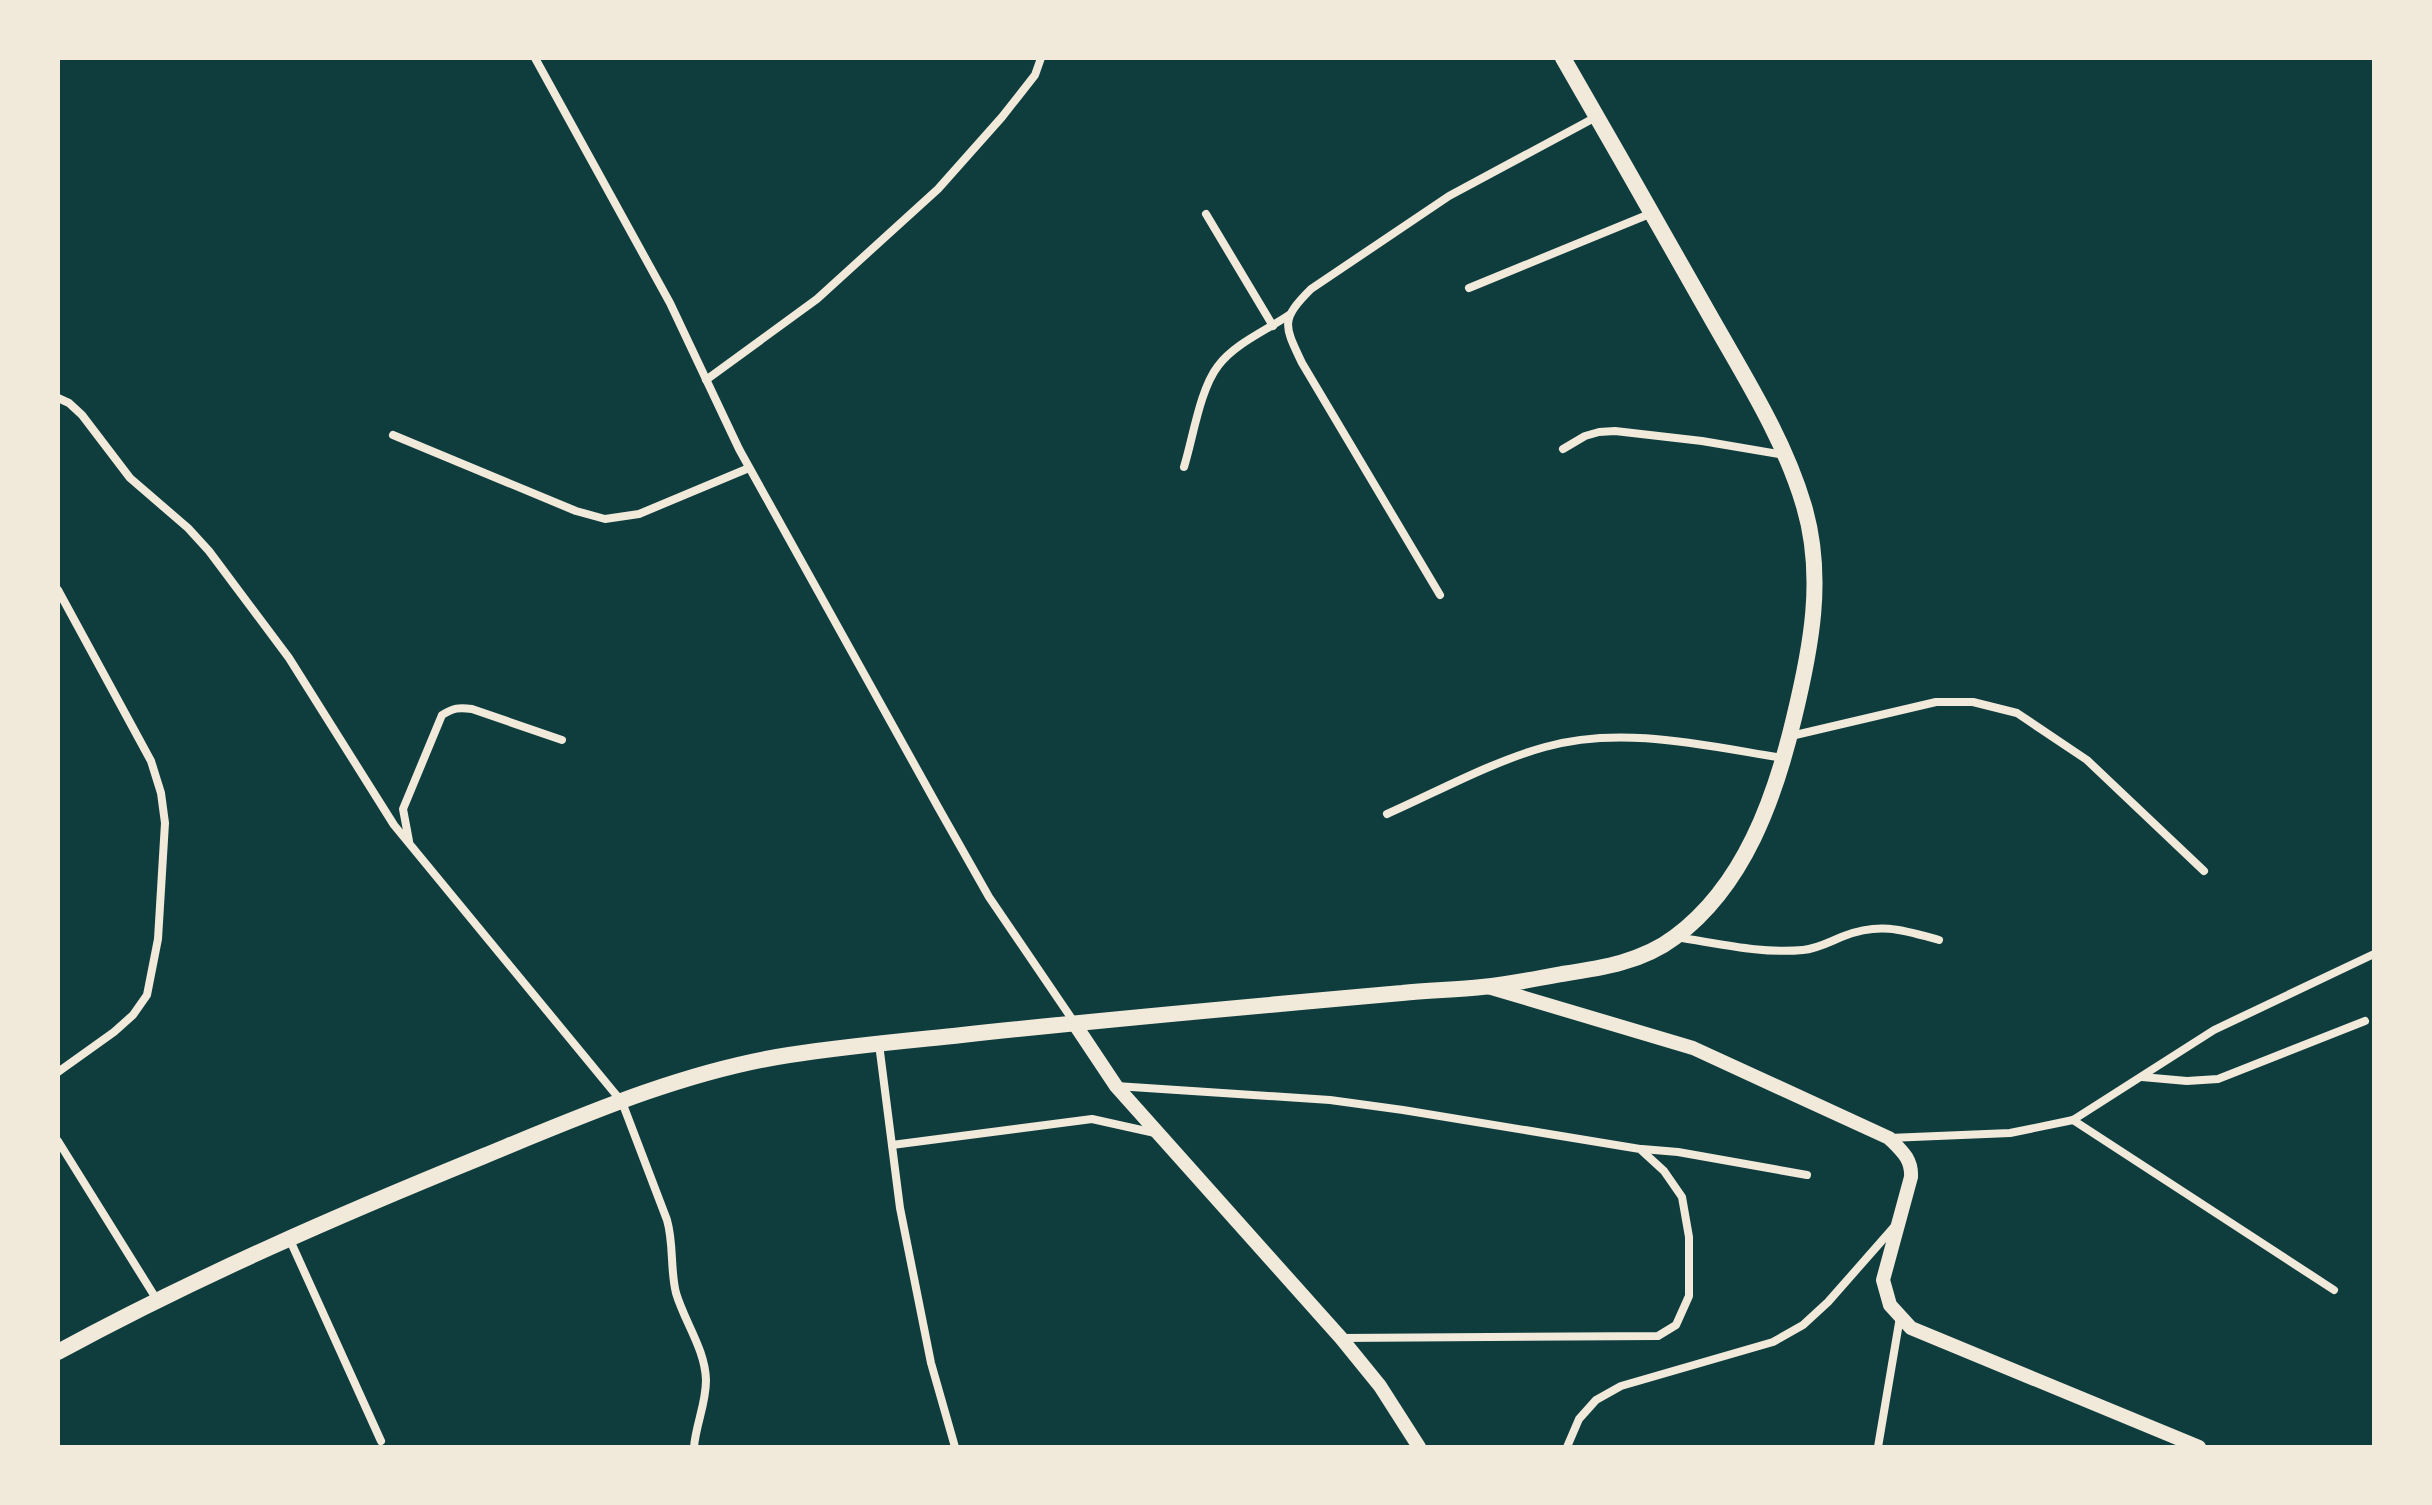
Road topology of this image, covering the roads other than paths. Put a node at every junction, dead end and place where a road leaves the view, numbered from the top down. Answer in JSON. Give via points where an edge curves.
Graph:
{"nodes":[{"id":1,"x":535,"y":58,"type":"edge"},
{"id":2,"x":1041,"y":58,"type":"edge"},
{"id":3,"x":1563,"y":58,"type":"edge"},
{"id":4,"x":1597,"y":117,"type":"junction"},
{"id":5,"x":1652,"y":213,"type":"junction"},
{"id":6,"x":1206,"y":214,"type":"dead end"},
{"id":7,"x":1469,"y":288,"type":"dead end"},
{"id":8,"x":1290,"y":315,"type":"junction"},
{"id":9,"x":1273,"y":326,"type":"junction"},
{"id":10,"x":706,"y":380,"type":"junction"},
{"id":11,"x":58,"y":398,"type":"edge"},
{"id":12,"x":393,"y":435,"type":"dead end"},
{"id":13,"x":1563,"y":449,"type":"dead end"},
{"id":14,"x":1785,"y":455,"type":"junction"},
{"id":15,"x":1184,"y":467,"type":"dead end"},
{"id":16,"x":749,"y":468,"type":"junction"},
{"id":17,"x":58,"y":590,"type":"edge"},
{"id":18,"x":1440,"y":595,"type":"dead end"},
{"id":19,"x":1790,"y":736,"type":"junction"},
{"id":20,"x":562,"y":740,"type":"dead end"},
{"id":21,"x":1783,"y":758,"type":"junction"},
{"id":22,"x":1387,"y":814,"type":"dead end"},
{"id":23,"x":410,"y":845,"type":"junction"},
{"id":24,"x":2204,"y":871,"type":"dead end"},
{"id":25,"x":1675,"y":937,"type":"junction"},
{"id":26,"x":1939,"y":940,"type":"dead end"},
{"id":27,"x":2374,"y":954,"type":"edge"},
{"id":28,"x":1487,"y":987,"type":"junction"},
{"id":29,"x":2365,"y":1021,"type":"dead end"},
{"id":30,"x":1074,"y":1023,"type":"junction"},
{"id":31,"x":879,"y":1044,"type":"junction"},
{"id":32,"x":58,"y":1072,"type":"edge"},
{"id":33,"x":2142,"y":1077,"type":"junction"},
{"id":34,"x":1116,"y":1086,"type":"junction"},
{"id":35,"x":622,"y":1102,"type":"junction"},
{"id":36,"x":2073,"y":1120,"type":"junction"},
{"id":37,"x":1160,"y":1135,"type":"junction"},
{"id":38,"x":1889,"y":1138,"type":"junction"},
{"id":39,"x":58,"y":1141,"type":"edge"},
{"id":40,"x":892,"y":1145,"type":"junction"},
{"id":41,"x":1640,"y":1149,"type":"junction"},
{"id":42,"x":1807,"y":1175,"type":"dead end"},
{"id":43,"x":1899,"y":1220,"type":"junction"},
{"id":44,"x":289,"y":1238,"type":"junction"},
{"id":45,"x":2334,"y":1290,"type":"dead end"},
{"id":46,"x":157,"y":1300,"type":"junction"},
{"id":47,"x":1900,"y":1316,"type":"junction"},
{"id":48,"x":1341,"y":1338,"type":"junction"},
{"id":49,"x":58,"y":1352,"type":"edge"},
{"id":50,"x":381,"y":1441,"type":"dead end"},
{"id":51,"x":694,"y":1447,"type":"edge"},
{"id":52,"x":955,"y":1447,"type":"edge"},
{"id":53,"x":1419,"y":1447,"type":"edge"},
{"id":54,"x":1567,"y":1447,"type":"edge"},
{"id":55,"x":1878,"y":1447,"type":"edge"},
{"id":56,"x":2199,"y":1447,"type":"edge"}],
"edges":[{"from":1,"to":10,"type":"street","via":[[670,303]]},
{"from":2,"to":10,"type":"street","via":[[1035,75],[1002,117],[938,189],[817,299]]},
{"from":3,"to":4,"type":"main road"},
{"from":4,"to":5,"type":"main road"},
{"from":4,"to":8,"type":"street","via":[[1449,196],[1311,289]]},
{"from":5,"to":7,"type":"street"},
{"from":5,"to":14,"type":"main road"},
{"from":6,"to":9,"type":"street"},
{"from":8,"to":9,"type":"street"},
{"from":8,"to":18,"type":"street","via":[[1288,334],[1302,363]]},
{"from":9,"to":15,"type":"street","via":[[1218,365]]},
{"from":10,"to":16,"type":"street"},
{"from":11,"to":23,"type":"street","via":[[82,415],[130,478],[209,551],[289,658]]},
{"from":12,"to":16,"type":"street","via":[[605,519],[639,514]]},
{"from":13,"to":14,"type":"street","via":[[1585,436],[1615,431]]},
{"from":14,"to":19,"type":"main road","via":[[1809,525],[1816,582],[1811,636]]},
{"from":16,"to":30,"type":"street","via":[[989,897]]},
{"from":17,"to":32,"type":"street","via":[[151,761],[165,823],[158,939],[147,995],[114,1032]]},
{"from":19,"to":21,"type":"main road"},
{"from":19,"to":24,"type":"street","via":[[1936,702],[1973,702],[2017,713],[2087,760]]},
{"from":20,"to":23,"type":"street","via":[[472,709],[459,707],[442,715],[403,809]]},
{"from":21,"to":22,"type":"street","via":[[1655,738],[1547,746]]},
{"from":21,"to":25,"type":"main road","via":[[1748,849],[1710,904]]},
{"from":23,"to":35,"type":"street"},
{"from":25,"to":26,"type":"street","via":[[1808,950],[1877,926]]},
{"from":25,"to":28,"type":"main road","via":[[1609,967]]},
{"from":27,"to":33,"type":"street","via":[[2214,1030]]},
{"from":28,"to":30,"type":"main road"},
{"from":28,"to":38,"type":"street","via":[[1693,1048]]},
{"from":29,"to":33,"type":"street","via":[[2218,1079]]},
{"from":30,"to":31,"type":"main road"},
{"from":30,"to":34,"type":"street"},
{"from":31,"to":35,"type":"main road","via":[[785,1055],[711,1072]]},
{"from":31,"to":40,"type":"street"},
{"from":33,"to":36,"type":"street"},
{"from":34,"to":37,"type":"street"},
{"from":34,"to":41,"type":"street","via":[[1330,1100]]},
{"from":35,"to":44,"type":"main road"},
{"from":35,"to":51,"type":"street","via":[[667,1220],[673,1279],[704,1359],[704,1404]]},
{"from":36,"to":38,"type":"street","via":[[2010,1133]]},
{"from":36,"to":45,"type":"street"},
{"from":37,"to":40,"type":"street","via":[[1092,1119]]},
{"from":37,"to":48,"type":"street"},
{"from":38,"to":43,"type":"street","via":[[1911,1166]]},
{"from":39,"to":46,"type":"street"},
{"from":40,"to":52,"type":"street","via":[[931,1363]]},
{"from":41,"to":42,"type":"street"},
{"from":41,"to":48,"type":"street","via":[[1682,1197],[1689,1237],[1689,1296],[1676,1325],[1658,1336]]},
{"from":43,"to":47,"type":"street","via":[[1883,1280],[1890,1305]]},
{"from":43,"to":54,"type":"street","via":[[1803,1325],[1773,1342],[1621,1386],[1596,1400],[1579,1419]]},
{"from":44,"to":46,"type":"main road"},
{"from":44,"to":50,"type":"street"},
{"from":46,"to":49,"type":"main road"},
{"from":47,"to":55,"type":"street"},
{"from":47,"to":56,"type":"street","via":[[1911,1328]]},
{"from":48,"to":53,"type":"street"}]}
